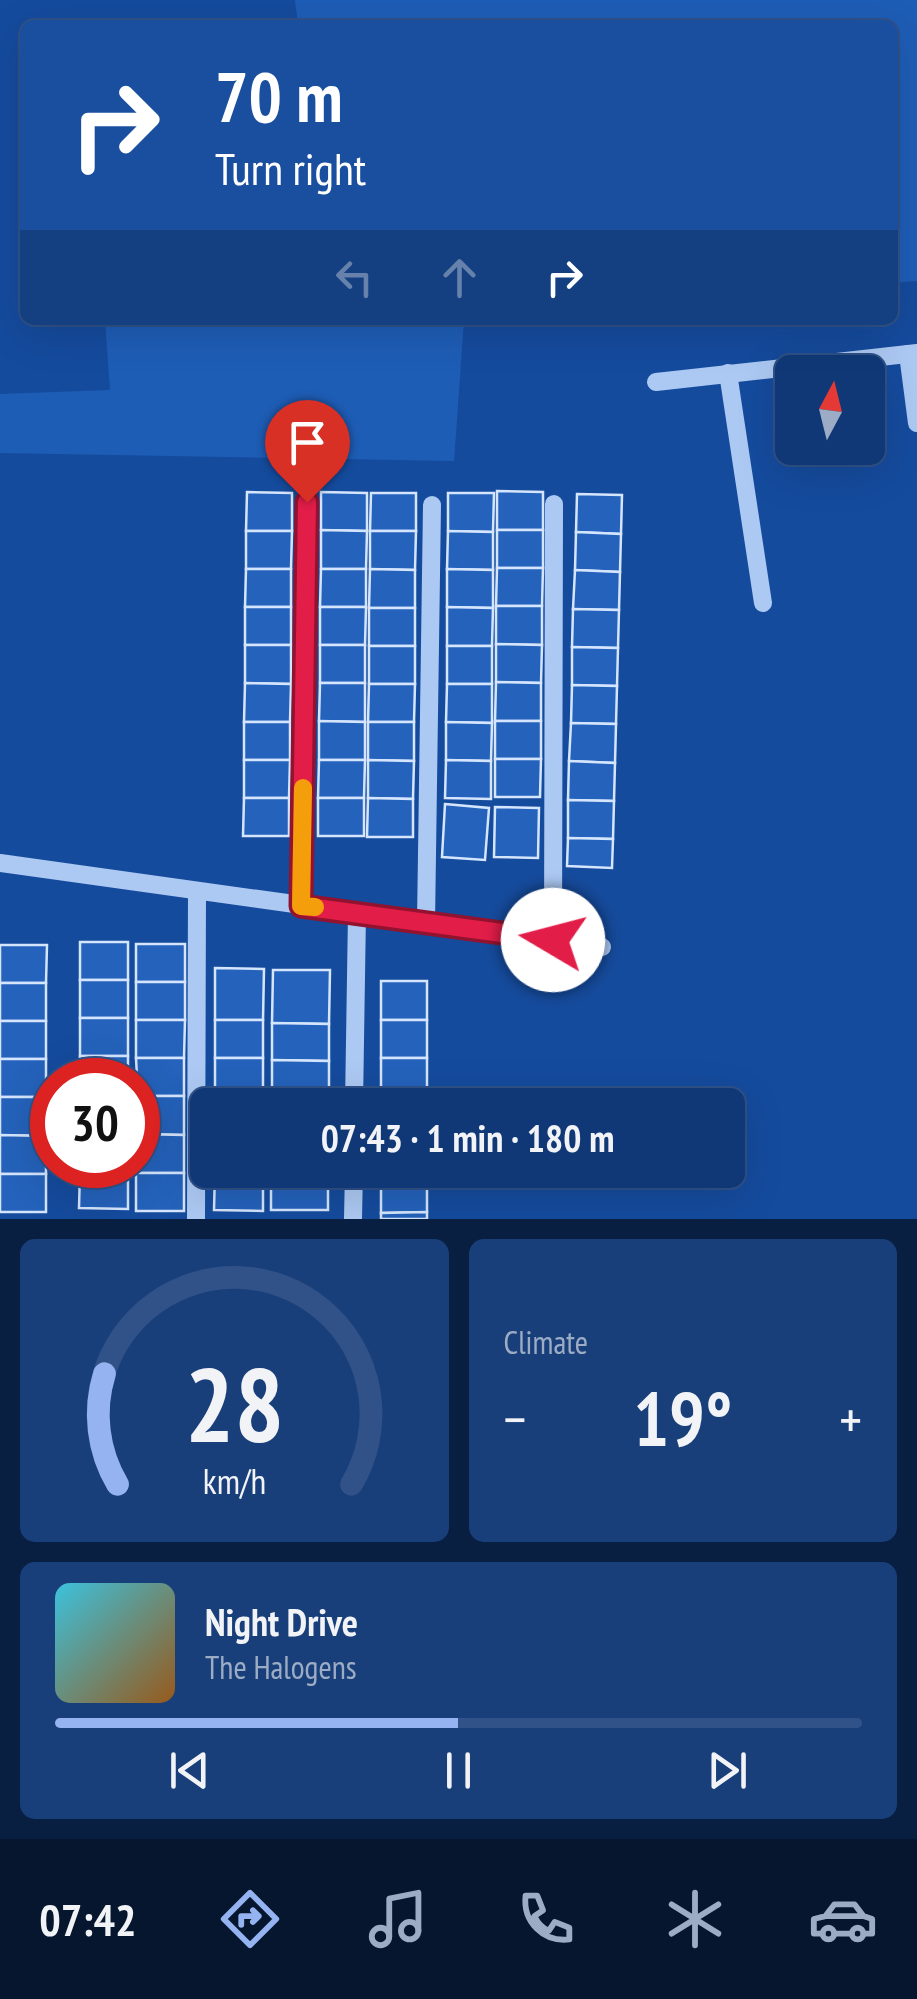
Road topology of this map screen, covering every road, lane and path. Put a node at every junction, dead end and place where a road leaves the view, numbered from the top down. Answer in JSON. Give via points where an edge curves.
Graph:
{"nodes":[{"id":1,"x":913,"y":353,"type":"edge"},
{"id":2,"x":728,"y":374,"type":"junction"},
{"id":3,"x":656,"y":382,"type":"dead end"},
{"id":4,"x":917,"y":424,"type":"edge"},
{"id":5,"x":307,"y":502,"type":"dead end"},
{"id":6,"x":432,"y":504,"type":"dead end"},
{"id":7,"x":554,"y":504,"type":"dead end"},
{"id":8,"x":763,"y":604,"type":"dead end"},
{"id":9,"x":0,"y":863,"type":"edge"},
{"id":10,"x":197,"y":890,"type":"junction"},
{"id":11,"x":301,"y":906,"type":"junction"},
{"id":12,"x":356,"y":913,"type":"junction"},
{"id":13,"x":426,"y":923,"type":"junction"},
{"id":14,"x":553,"y":940,"type":"junction"},
{"id":15,"x":602,"y":947,"type":"dead end"},
{"id":16,"x":354,"y":1088,"type":"edge"},
{"id":17,"x":354,"y":1188,"type":"edge"},
{"id":18,"x":196,"y":1219,"type":"edge"},
{"id":19,"x":353,"y":1219,"type":"edge"}],
"edges":[{"from":1,"to":2,"type":"street"},
{"from":1,"to":4,"type":"street"},
{"from":2,"to":3,"type":"street"},
{"from":2,"to":8,"type":"street"},
{"from":5,"to":11,"type":"street"},
{"from":6,"to":13,"type":"street"},
{"from":7,"to":14,"type":"street"},
{"from":9,"to":10,"type":"street"},
{"from":10,"to":11,"type":"street"},
{"from":10,"to":18,"type":"street"},
{"from":11,"to":12,"type":"street"},
{"from":12,"to":13,"type":"street"},
{"from":12,"to":16,"type":"street"},
{"from":13,"to":14,"type":"street"},
{"from":14,"to":15,"type":"street"},
{"from":17,"to":19,"type":"street"}]}
